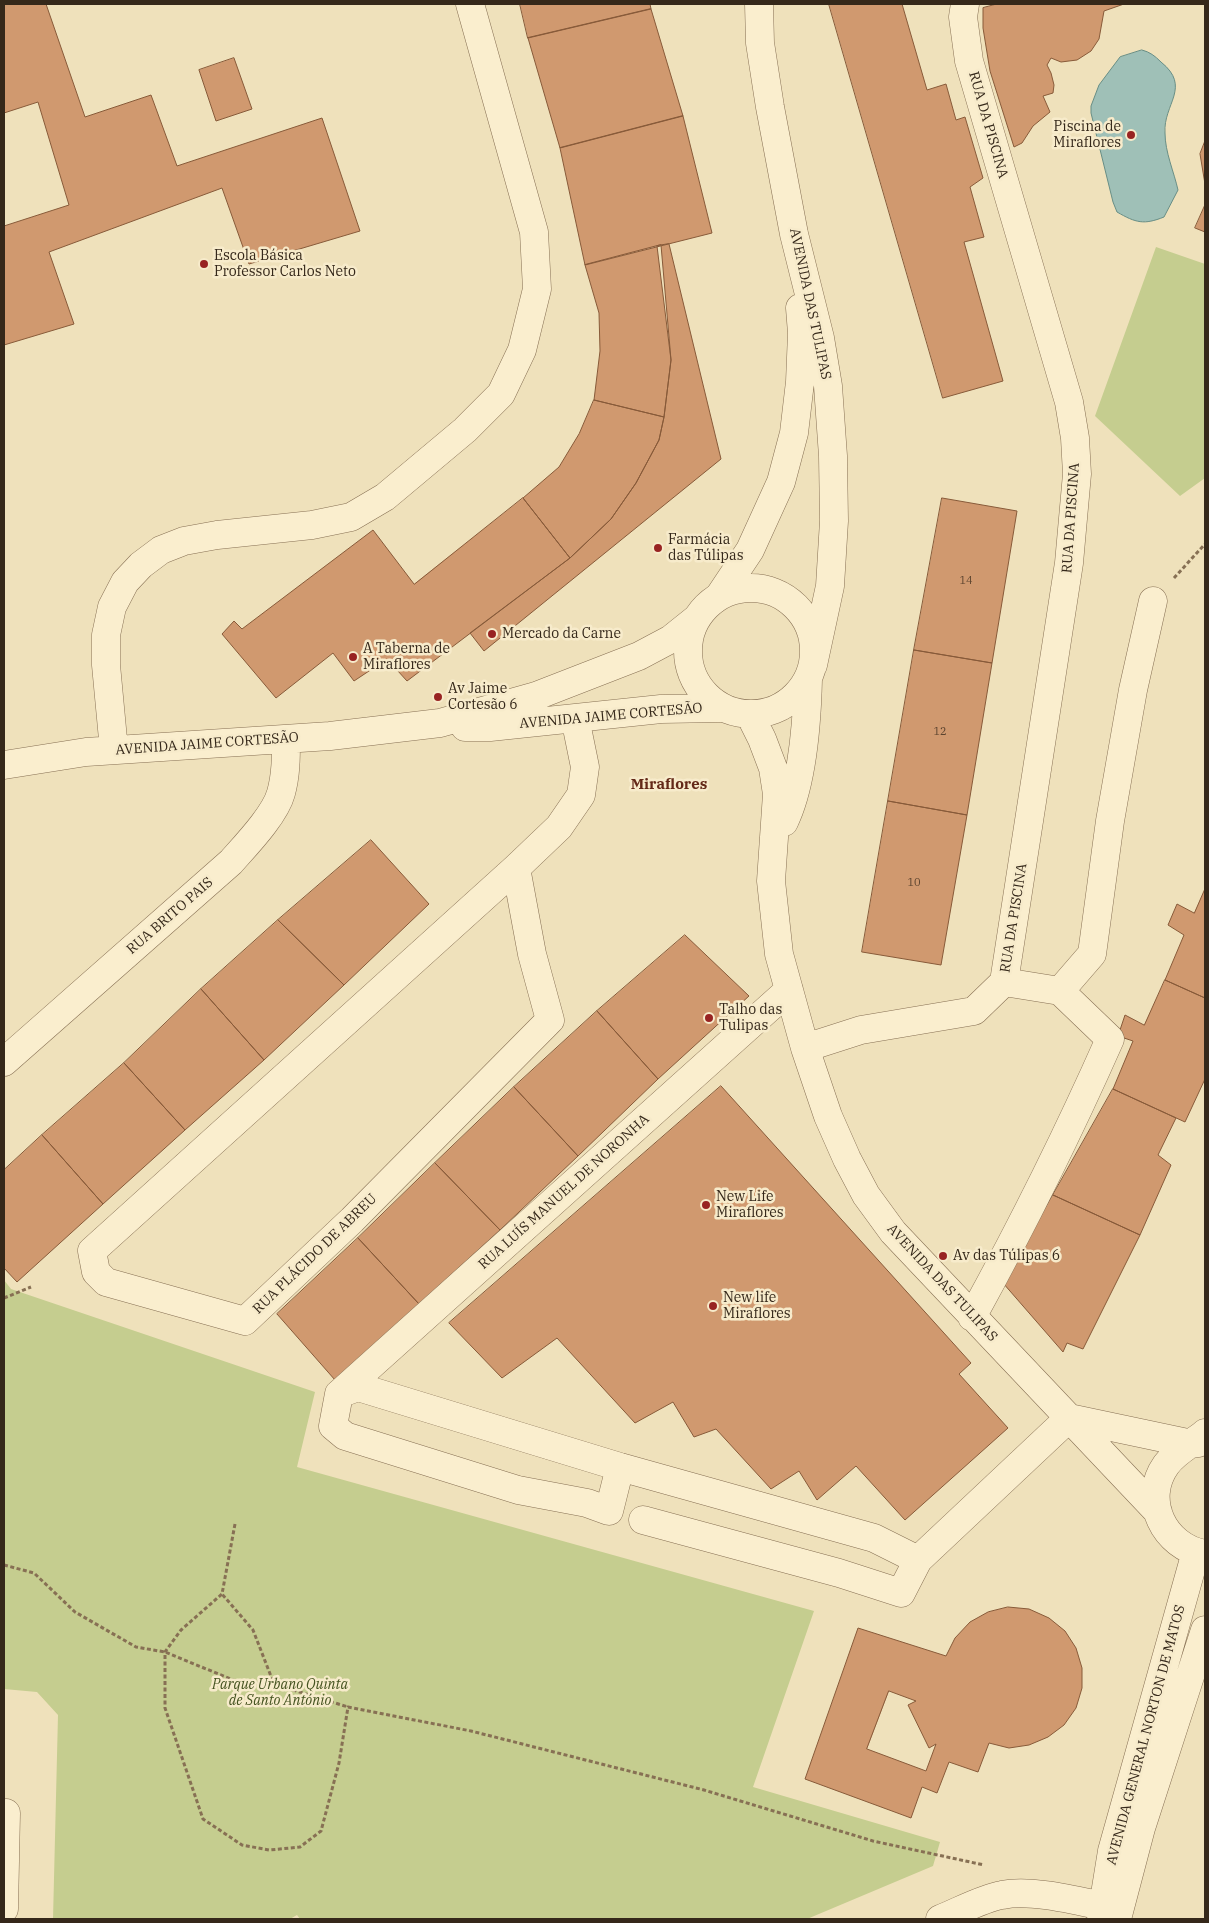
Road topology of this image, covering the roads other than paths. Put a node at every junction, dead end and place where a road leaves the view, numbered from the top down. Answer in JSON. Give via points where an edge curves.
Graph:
{"nodes":[{"id":1,"x":470,"y":4,"type":"edge"},
{"id":2,"x":760,"y":4,"type":"edge"},
{"id":3,"x":965,"y":4,"type":"edge"},
{"id":4,"x":794,"y":234,"type":"junction"},
{"id":5,"x":720,"y":596,"type":"junction"},
{"id":6,"x":1154,"y":601,"type":"road end"},
{"id":7,"x":696,"y":619,"type":"junction"},
{"id":8,"x":811,"y":672,"type":"junction"},
{"id":9,"x":720,"y":708,"type":"junction"},
{"id":10,"x":750,"y":715,"type":"junction"},
{"id":11,"x":576,"y":718,"type":"junction"},
{"id":12,"x":411,"y":727,"type":"junction"},
{"id":13,"x":286,"y":739,"type":"junction"},
{"id":14,"x":114,"y":750,"type":"junction"},
{"id":15,"x":4,"y":765,"type":"edge"},
{"id":16,"x":774,"y":843,"type":"junction"},
{"id":17,"x":516,"y":868,"type":"junction"},
{"id":18,"x":1004,"y":982,"type":"junction"},
{"id":19,"x":789,"y":990,"type":"junction"},
{"id":20,"x":1060,"y":991,"type":"junction"},
{"id":21,"x":805,"y":1048,"type":"junction"},
{"id":22,"x":4,"y":1062,"type":"edge"},
{"id":23,"x":972,"y":1317,"type":"junction"},
{"id":24,"x":339,"y":1394,"type":"junction"},
{"id":25,"x":1069,"y":1418,"type":"junction"},
{"id":26,"x":1201,"y":1440,"type":"edge"},
{"id":27,"x":620,"y":1467,"type":"junction"},
{"id":28,"x":1158,"y":1512,"type":"junction"},
{"id":29,"x":643,"y":1520,"type":"dead end"},
{"id":30,"x":1200,"y":1553,"type":"edge"},
{"id":31,"x":918,"y":1560,"type":"junction"},
{"id":32,"x":1205,"y":1630,"type":"edge"},
{"id":33,"x":6,"y":1813,"type":"dead end"},
{"id":34,"x":4,"y":1909,"type":"edge"},
{"id":35,"x":1107,"y":1915,"type":"edge"},
{"id":36,"x":940,"y":1919,"type":"edge"}],
"edges":[{"from":1,"to":14,"type":"street","via":[[534,232],[537,289],[522,350],[501,394],[465,430],[385,497],[352,517],[184,541],[161,550],[140,565],[125,582],[112,607],[106,635]]},
{"from":2,"to":4,"type":"street","name":"AVENIDA DAS TULIPAS","via":[[760,43]]},
{"from":3,"to":18,"type":"street","name":"RUA DA PISCINA","via":[[963,17],[969,61],[1069,402],[1077,474],[1069,563]]},
{"from":4,"to":5,"type":"street","via":[[802,333],[794,432],[781,482],[750,550]]},
{"from":4,"to":8,"type":"street","name":"AVENIDA DAS TULIPAS","via":[[820,338],[828,386],[833,456],[830,586]]},
{"from":5,"to":7,"type":"street"},
{"from":5,"to":8,"type":"street","via":[[740,588],[761,588],[780,594],[798,607],[810,624],[815,645]]},
{"from":6,"to":20,"type":"street","via":[[1133,690],[1092,954]]},
{"from":7,"to":9,"type":"street","via":[[688,638],[687,658],[700,689]]},
{"from":7,"to":12,"type":"street","name":"AVENIDA JAIME CORTESÃO","via":[[671,639],[588,677],[536,696],[440,723]]},
{"from":8,"to":10,"type":"street","via":[[798,694],[784,706],[768,713]]},
{"from":8,"to":16,"type":"street","name":"AVENIDA DAS TULIPAS","via":[[808,713],[795,790],[789,812]]},
{"from":9,"to":10,"type":"street"},
{"from":9,"to":11,"type":"street","name":"AVENIDA JAIME CORTESÃO","via":[[661,709]]},
{"from":10,"to":16,"type":"street","name":"AVENIDA DAS TULIPAS","via":[[773,768],[778,794]]},
{"from":11,"to":12,"type":"street","name":"AVENIDA JAIME CORTESÃO","via":[[490,727]]},
{"from":11,"to":17,"type":"street","name":"RUA PLÁCIDO DE ABREU","via":[[585,766],[581,795],[559,827]]},
{"from":12,"to":13,"type":"street","name":"AVENIDA JAIME CORTESÃO"},
{"from":13,"to":14,"type":"street","name":"AVENIDA JAIME CORTESÃO"},
{"from":13,"to":22,"type":"street","name":"RUA BRITO PAIS","via":[[286,768],[281,795],[260,828],[230,862]]},
{"from":14,"to":15,"type":"street","name":"AVENIDA JAIME CORTESÃO"},
{"from":16,"to":19,"type":"street","name":"AVENIDA DAS TULIPAS","via":[[771,881],[780,954]]},
{"from":17,"to":17,"type":"street","name":"RUA PLÁCIDO DE ABREU","via":[[92,1251],[96,1272],[106,1282],[245,1321],[550,1020],[532,954]]},
{"from":18,"to":20,"type":"street","name":"RUA DA PISCINA"},
{"from":18,"to":21,"type":"street","name":"RUA DA PISCINA","via":[[974,1010],[861,1030]]},
{"from":19,"to":21,"type":"street","name":"AVENIDA DAS TULIPAS"},
{"from":19,"to":24,"type":"street","name":"RUA LUÍS MANUEL DE NORONHA"},
{"from":20,"to":23,"type":"street","via":[[1110,1039],[1076,1116]]},
{"from":21,"to":23,"type":"street","name":"AVENIDA DAS TULIPAS","via":[[828,1116],[866,1195],[893,1232]]},
{"from":23,"to":25,"type":"street","name":"AVENIDA DAS TULIPAS"},
{"from":24,"to":27,"type":"street","via":[[358,1387]]},
{"from":24,"to":27,"type":"street","via":[[332,1426],[345,1436],[518,1490],[609,1511]]},
{"from":25,"to":26,"type":"street"},
{"from":25,"to":28,"type":"street","name":"AVENIDA DAS TULIPAS"},
{"from":25,"to":31,"type":"street"},
{"from":26,"to":28,"type":"street","name":"AVENIDA GENERAL NORTON DE MATOS","via":[[1177,1452],[1166,1465],[1158,1479],[1155,1496]]},
{"from":27,"to":31,"type":"street","via":[[874,1538]]},
{"from":28,"to":30,"type":"street","name":"AVENIDA GENERAL NORTON DE MATOS","via":[[1172,1538],[1183,1547]]},
{"from":29,"to":31,"type":"street","via":[[901,1593]]},
{"from":30,"to":35,"type":"street","name":"AVENIDA GENERAL NORTON DE MATOS","via":[[1112,1851]]},
{"from":32,"to":35,"type":"street","name":"AVENIDA GENERAL NORTON DE MATOS","via":[[1141,1828]]},
{"from":33,"to":34,"type":"street"},
{"from":35,"to":36,"type":"street","via":[[1055,1897],[1025,1894],[1002,1895]]}]}
